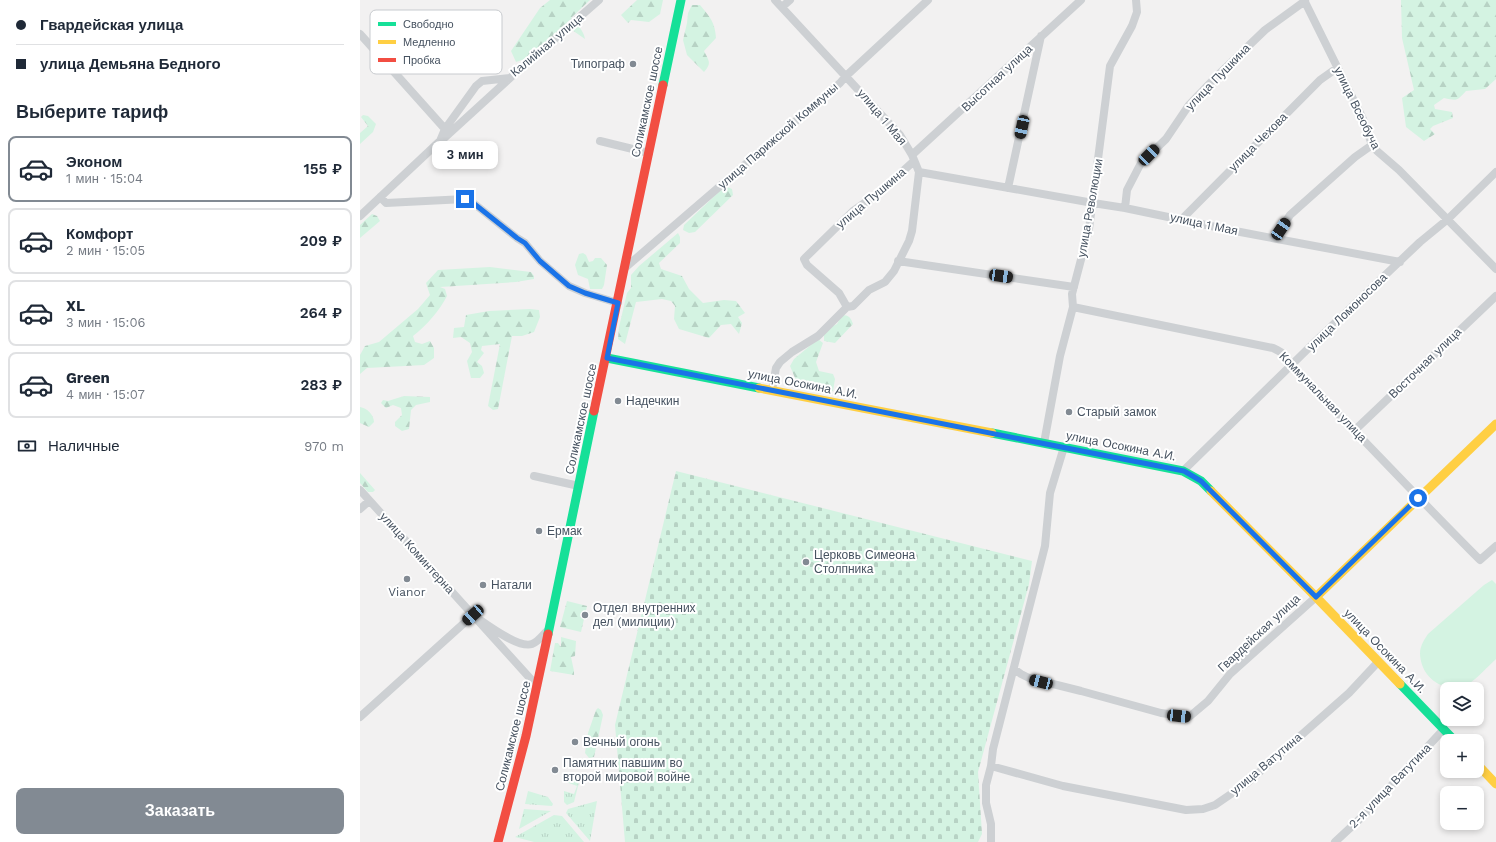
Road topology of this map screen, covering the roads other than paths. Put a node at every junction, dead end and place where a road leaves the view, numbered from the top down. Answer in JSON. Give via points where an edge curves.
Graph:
{"nodes":[{"id":1,"x":599,"y":0,"type":"edge"},
{"id":2,"x":681,"y":0,"type":"edge"},
{"id":3,"x":775,"y":0,"type":"edge"},
{"id":4,"x":790,"y":0,"type":"edge"},
{"id":5,"x":928,"y":0,"type":"edge"},
{"id":6,"x":1081,"y":0,"type":"edge"},
{"id":7,"x":1136,"y":0,"type":"edge"},
{"id":8,"x":1305,"y":0,"type":"edge"},
{"id":9,"x":782,"y":7,"type":"junction"},
{"id":10,"x":360,"y":34,"type":"edge"},
{"id":11,"x":1041,"y":36,"type":"junction"},
{"id":12,"x":370,"y":45,"type":"edge"},
{"id":13,"x":1337,"y":68,"type":"junction"},
{"id":14,"x":396,"y":74,"type":"edge"},
{"id":15,"x":846,"y":76,"type":"junction"},
{"id":16,"x":510,"y":78,"type":"junction"},
{"id":17,"x":445,"y":129,"type":"junction"},
{"id":18,"x":600,"y":141,"type":"dead end"},
{"id":19,"x":440,"y":142,"type":"junction"},
{"id":20,"x":1372,"y":145,"type":"junction"},
{"id":21,"x":649,"y":152,"type":"junction"},
{"id":22,"x":913,"y":158,"type":"junction"},
{"id":23,"x":919,"y":172,"type":"junction"},
{"id":24,"x":1496,"y":172,"type":"edge"},
{"id":25,"x":1008,"y":188,"type":"junction"},
{"id":26,"x":380,"y":197,"type":"junction"},
{"id":27,"x":1093,"y":203,"type":"junction"},
{"id":28,"x":1125,"y":208,"type":"junction"},
{"id":29,"x":360,"y":216,"type":"edge"},
{"id":30,"x":1182,"y":219,"type":"junction"},
{"id":31,"x":1448,"y":219,"type":"junction"},
{"id":32,"x":1278,"y":238,"type":"junction"},
{"id":33,"x":898,"y":262,"type":"junction"},
{"id":34,"x":1400,"y":262,"type":"junction"},
{"id":35,"x":625,"y":268,"type":"junction"},
{"id":36,"x":1496,"y":269,"type":"edge"},
{"id":37,"x":1074,"y":287,"type":"junction"},
{"id":38,"x":1496,"y":296,"type":"edge"},
{"id":39,"x":618,"y":303,"type":"junction"},
{"id":40,"x":847,"y":307,"type":"junction"},
{"id":41,"x":1072,"y":307,"type":"junction"},
{"id":42,"x":607,"y":358,"type":"junction"},
{"id":43,"x":1290,"y":366,"type":"junction"},
{"id":44,"x":772,"y":390,"type":"junction"},
{"id":45,"x":1496,"y":424,"type":"edge"},
{"id":46,"x":1355,"y":430,"type":"junction"},
{"id":47,"x":1044,"y":443,"type":"junction"},
{"id":48,"x":1064,"y":447,"type":"junction"},
{"id":49,"x":1184,"y":471,"type":"junction"},
{"id":50,"x":534,"y":476,"type":"dead end"},
{"id":51,"x":579,"y":486,"type":"junction"},
{"id":52,"x":360,"y":490,"type":"edge"},
{"id":53,"x":1418,"y":498,"type":"junction"},
{"id":54,"x":369,"y":501,"type":"junction"},
{"id":55,"x":360,"y":509,"type":"edge"},
{"id":56,"x":1496,"y":546,"type":"edge"},
{"id":57,"x":1316,"y":597,"type":"junction"},
{"id":58,"x":473,"y":615,"type":"junction"},
{"id":59,"x":551,"y":626,"type":"junction"},
{"id":60,"x":1378,"y":662,"type":"junction"},
{"id":61,"x":1014,"y":668,"type":"junction"},
{"id":62,"x":537,"y":686,"type":"junction"},
{"id":63,"x":360,"y":717,"type":"edge"},
{"id":64,"x":1444,"y":729,"type":"junction"},
{"id":65,"x":1449,"y":734,"type":"edge"},
{"id":66,"x":991,"y":766,"type":"junction"},
{"id":67,"x":1484,"y":771,"type":"edge"},
{"id":68,"x":1496,"y":784,"type":"edge"},
{"id":69,"x":498,"y":842,"type":"edge"},
{"id":70,"x":991,"y":842,"type":"edge"},
{"id":71,"x":1335,"y":842,"type":"edge"}],
"edges":[{"from":1,"to":16,"type":"street","name":"Калийная улица"},
{"from":2,"to":21,"type":"main road","name":"Соликамское шоссе"},
{"from":3,"to":9,"type":"street","name":"улица 1 Мая"},
{"from":4,"to":9,"type":"street"},
{"from":5,"to":15,"type":"street","name":"улица Парижской Коммуны"},
{"from":6,"to":11,"type":"street","name":"Высотная улица"},
{"from":7,"to":27,"type":"street","name":"улица Революции","via":[[1137,12],[1132,26],[1110,66]]},
{"from":8,"to":13,"type":"street","name":"улица Всеобуча"},
{"from":8,"to":28,"type":"street","name":"улица Пушкина","via":[[1265,30],[1189,106],[1166,139],[1141,163],[1127,190]]},
{"from":9,"to":15,"type":"street","name":"улица 1 Мая"},
{"from":10,"to":12,"type":"street"},
{"from":11,"to":22,"type":"street","name":"Высотная улица"},
{"from":11,"to":25,"type":"street"},
{"from":13,"to":20,"type":"street","name":"улица Всеобуча"},
{"from":13,"to":30,"type":"street","name":"улица Чехова","via":[[1320,80]]},
{"from":14,"to":17,"type":"street"},
{"from":15,"to":22,"type":"street","name":"улица 1 Мая","via":[[900,135]]},
{"from":15,"to":35,"type":"street","name":"улица Парижской Коммуны"},
{"from":16,"to":17,"type":"street","name":"Калийная улица","via":[[482,81]]},
{"from":16,"to":19,"type":"street"},
{"from":17,"to":19,"type":"street","name":"Калийная улица"},
{"from":18,"to":21,"type":"street"},
{"from":19,"to":26,"type":"street","name":"Калийная улица"},
{"from":20,"to":31,"type":"street","name":"улица Всеобуча"},
{"from":20,"to":32,"type":"street","via":[[1355,157],[1290,216]]},
{"from":21,"to":35,"type":"main road","name":"Соликамское шоссе"},
{"from":22,"to":23,"type":"street","name":"улица 1 Мая"},
{"from":22,"to":40,"type":"street","name":"улица Пушкина","via":[[880,192],[853,211],[804,259],[807,265],[839,293]]},
{"from":23,"to":25,"type":"street","name":"улица 1 Мая"},
{"from":23,"to":33,"type":"street","via":[[912,231]]},
{"from":24,"to":31,"type":"street","name":"улица Ломоносова"},
{"from":25,"to":27,"type":"street","name":"улица 1 Мая"},
{"from":26,"to":29,"type":"street","name":"Калийная улица"},
{"from":26,"to":39,"type":"street","via":[[386,203],[465,199],[472,202],[525,243],[540,261],[569,286]]},
{"from":27,"to":28,"type":"street","name":"улица 1 Мая"},
{"from":27,"to":37,"type":"street","name":"улица Революции"},
{"from":28,"to":30,"type":"street","name":"улица 1 Мая"},
{"from":30,"to":32,"type":"street","name":"улица 1 Мая"},
{"from":31,"to":34,"type":"street","name":"улица Ломоносова"},
{"from":31,"to":36,"type":"street","name":"улица Всеобуча"},
{"from":32,"to":34,"type":"street","name":"улица 1 Мая"},
{"from":33,"to":37,"type":"street"},
{"from":33,"to":40,"type":"street","via":[[885,282],[869,290],[853,306]]},
{"from":34,"to":43,"type":"street","name":"улица Ломоносова"},
{"from":35,"to":39,"type":"main road","name":"Соликамское шоссе"},
{"from":37,"to":41,"type":"street","name":"улица Революции"},
{"from":38,"to":46,"type":"street","name":"Восточная улица"},
{"from":39,"to":42,"type":"main road","name":"Соликамское шоссе"},
{"from":40,"to":44,"type":"street","via":[[818,336],[780,362],[776,368]]},
{"from":41,"to":43,"type":"street","name":"Коммунальная улица","via":[[1273,348],[1286,356]]},
{"from":41,"to":47,"type":"street","name":"улица Революции"},
{"from":42,"to":44,"type":"main road","name":"улица Осокина А.И."},
{"from":42,"to":51,"type":"main road","name":"Соликамское шоссе"},
{"from":43,"to":46,"type":"street","name":"Коммунальная улица"},
{"from":43,"to":49,"type":"street","name":"улица Ломоносова"},
{"from":44,"to":47,"type":"main road","name":"улица Осокина А.И."},
{"from":45,"to":53,"type":"main road","name":"Гвардейская улица"},
{"from":46,"to":53,"type":"street","name":"Коммунальная улица"},
{"from":47,"to":48,"type":"main road","name":"улица Осокина А.И."},
{"from":48,"to":49,"type":"main road","name":"улица Осокина А.И."},
{"from":48,"to":61,"type":"street","via":[[1050,493],[1045,546]]},
{"from":49,"to":57,"type":"main road","name":"улица Осокина А.И.","via":[[1201,481]]},
{"from":50,"to":51,"type":"street"},
{"from":51,"to":59,"type":"main road","name":"Соликамское шоссе"},
{"from":52,"to":54,"type":"street","name":"улица Коминтерна"},
{"from":53,"to":56,"type":"street","name":"Коммунальная улица","via":[[1480,560]]},
{"from":53,"to":57,"type":"main road","name":"Гвардейская улица"},
{"from":54,"to":55,"type":"street"},
{"from":54,"to":58,"type":"street","name":"улица Коминтерна"},
{"from":57,"to":60,"type":"main road","name":"улица Осокина А.И."},
{"from":57,"to":61,"type":"street","name":"Гвардейская улица","via":[[1230,674],[1189,718],[1029,678]]},
{"from":58,"to":59,"type":"street","name":"улица Коминтерна","via":[[514,641],[525,645],[532,645],[540,640]]},
{"from":58,"to":62,"type":"street","name":"улица Коминтерна"},
{"from":58,"to":63,"type":"street"},
{"from":59,"to":62,"type":"main road","name":"Соликамское шоссе"},
{"from":60,"to":64,"type":"main road","name":"улица Осокина А.И."},
{"from":60,"to":66,"type":"street","name":"улица Ватутина","via":[[1349,693],[1247,783],[1215,805],[1203,809],[1186,810],[1084,791]]},
{"from":61,"to":66,"type":"street","via":[[993,748]]},
{"from":62,"to":69,"type":"main road","name":"Соликамское шоссе"},
{"from":64,"to":65,"type":"main road","name":"улица Осокина А.И."},
{"from":64,"to":71,"type":"street","name":"2-я улица Ватутина","via":[[1384,795]]},
{"from":66,"to":70,"type":"street","via":[[986,785]]},
{"from":67,"to":68,"type":"main road"}]}
